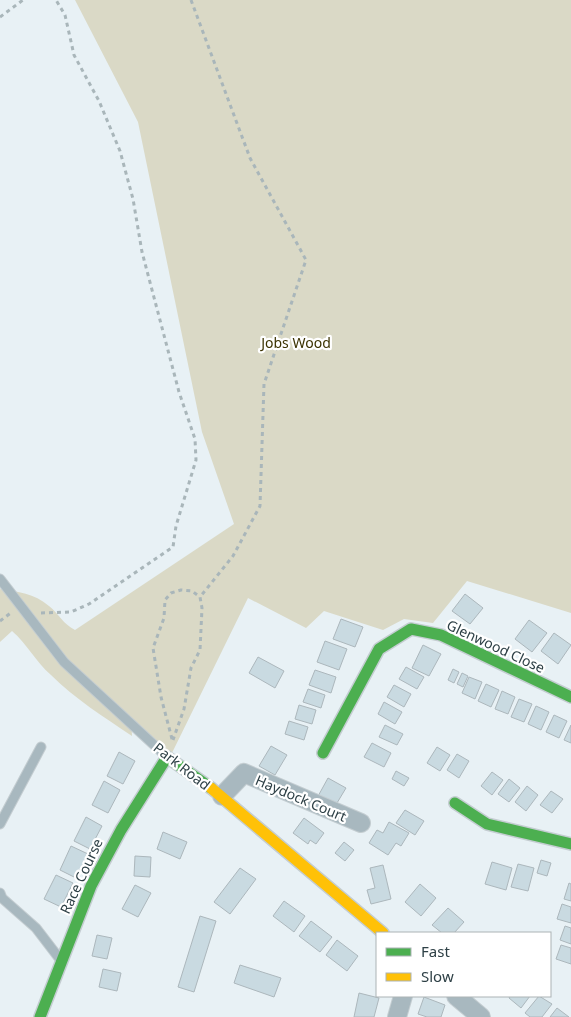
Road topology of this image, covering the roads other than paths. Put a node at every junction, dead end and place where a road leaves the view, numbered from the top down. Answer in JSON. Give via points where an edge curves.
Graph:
{"nodes":[{"id":1,"x":0,"y":579,"type":"edge"},
{"id":2,"x":571,"y":697,"type":"edge"},
{"id":3,"x":41,"y":747,"type":"dead end"},
{"id":4,"x":323,"y":752,"type":"dead end"},
{"id":5,"x":167,"y":757,"type":"junction"},
{"id":6,"x":222,"y":796,"type":"junction"},
{"id":7,"x":455,"y":803,"type":"dead end"},
{"id":8,"x":360,"y":823,"type":"dead end"},
{"id":9,"x":0,"y":824,"type":"edge"},
{"id":10,"x":571,"y":844,"type":"edge"},
{"id":11,"x":0,"y":893,"type":"edge"},
{"id":12,"x":382,"y":932,"type":"edge"},
{"id":13,"x":62,"y":963,"type":"junction"},
{"id":14,"x":403,"y":997,"type":"edge"},
{"id":15,"x":457,"y":997,"type":"edge"},
{"id":16,"x":40,"y":1017,"type":"edge"},
{"id":17,"x":397,"y":1017,"type":"edge"},
{"id":18,"x":481,"y":1017,"type":"edge"}],
"edges":[{"from":1,"to":5,"type":"lane","name":"Park Road","via":[[64,662]]},
{"from":2,"to":4,"type":"street","name":"Glenwood Close","via":[[441,635],[411,629],[379,649]]},
{"from":3,"to":9,"type":"lane"},
{"from":5,"to":6,"type":"street","name":"Park Road"},
{"from":5,"to":13,"type":"street","name":"Race Course","via":[[131,810],[107,854],[82,907]]},
{"from":6,"to":8,"type":"street","name":"Haydock Court","via":[[244,773]]},
{"from":6,"to":12,"type":"street","name":"Park Road"},
{"from":7,"to":10,"type":"street","via":[[488,824]]},
{"from":11,"to":13,"type":"lane","via":[[36,928]]},
{"from":13,"to":16,"type":"street","name":"Race Course"},
{"from":14,"to":17,"type":"street"},
{"from":15,"to":18,"type":"street"}]}
